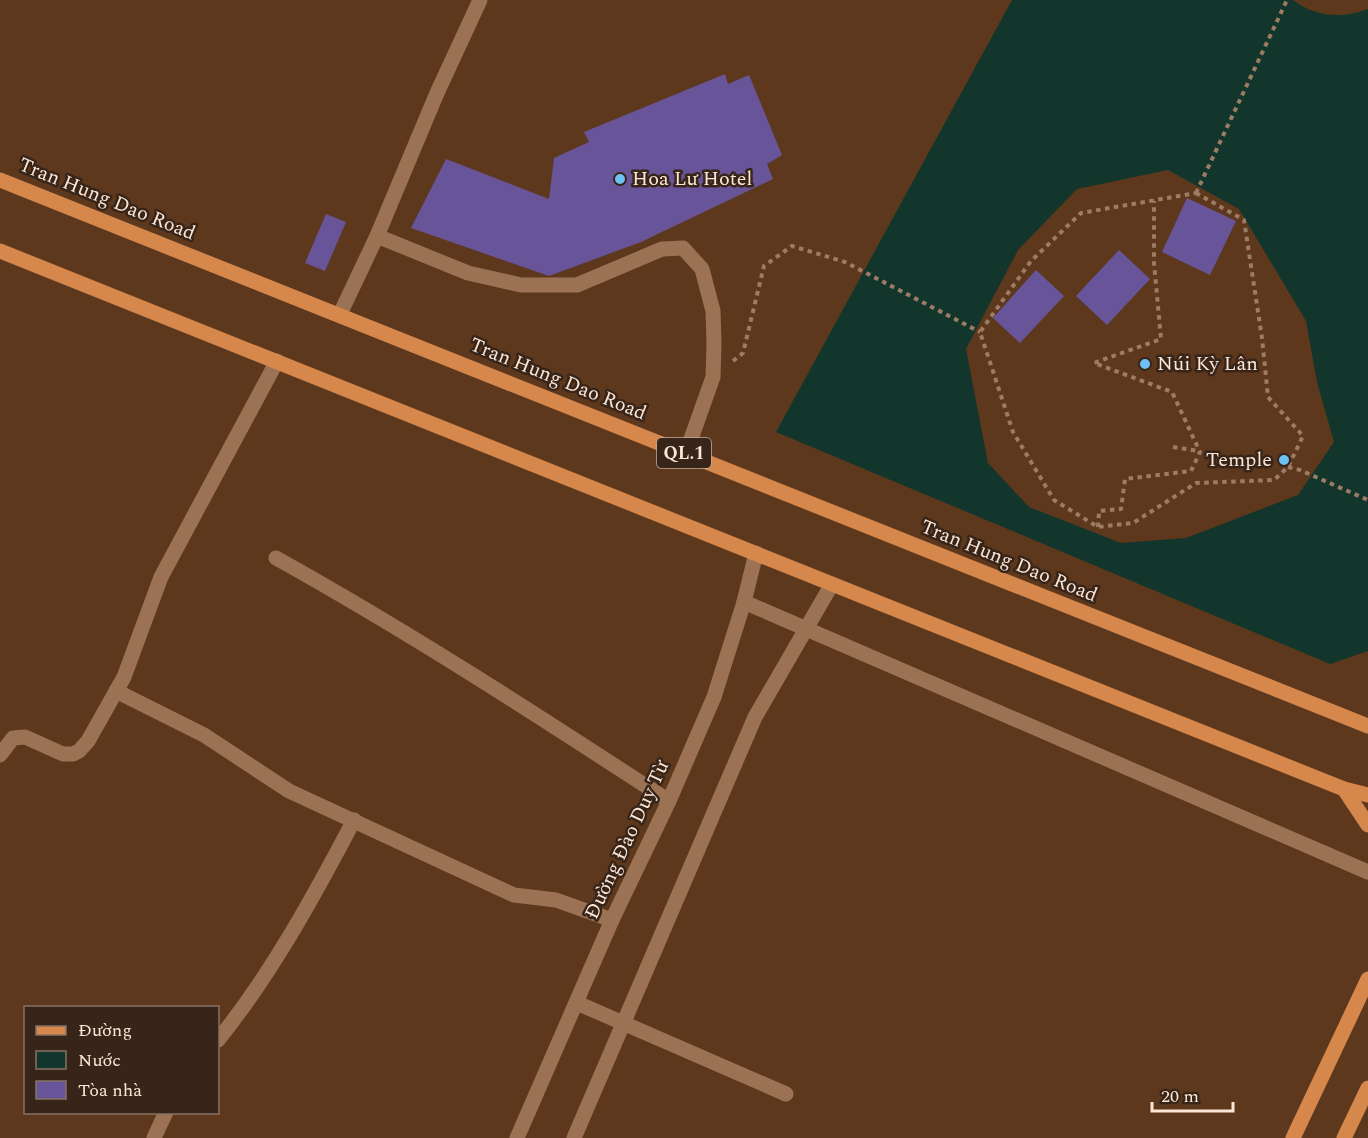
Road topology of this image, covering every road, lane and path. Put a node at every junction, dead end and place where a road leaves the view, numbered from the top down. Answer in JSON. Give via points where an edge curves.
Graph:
{"nodes":[{"id":1,"x":480,"y":0,"type":"edge"},
{"id":2,"x":1287,"y":0,"type":"edge"},
{"id":3,"x":0,"y":180,"type":"edge"},
{"id":4,"x":1196,"y":193,"type":"junction"},
{"id":5,"x":1154,"y":201,"type":"junction"},
{"id":6,"x":377,"y":236,"type":"junction"},
{"id":7,"x":0,"y":251,"type":"edge"},
{"id":8,"x":340,"y":314,"type":"junction"},
{"id":9,"x":980,"y":332,"type":"junction"},
{"id":10,"x":276,"y":361,"type":"junction"},
{"id":11,"x":713,"y":377,"type":"junction"},
{"id":12,"x":1173,"y":447,"type":"dead end"},
{"id":13,"x":1200,"y":452,"type":"junction"},
{"id":14,"x":686,"y":453,"type":"junction"},
{"id":15,"x":1288,"y":467,"type":"junction"},
{"id":16,"x":1368,"y":500,"type":"edge"},
{"id":17,"x":1098,"y":527,"type":"junction"},
{"id":18,"x":756,"y":553,"type":"junction"},
{"id":19,"x":276,"y":558,"type":"dead end"},
{"id":20,"x":832,"y":584,"type":"junction"},
{"id":21,"x":744,"y":602,"type":"junction"},
{"id":22,"x":805,"y":628,"type":"junction"},
{"id":23,"x":116,"y":691,"type":"junction"},
{"id":24,"x":1368,"y":711,"type":"edge"},
{"id":25,"x":1353,"y":721,"type":"junction"},
{"id":26,"x":1368,"y":726,"type":"edge"},
{"id":27,"x":0,"y":755,"type":"edge"},
{"id":28,"x":1344,"y":789,"type":"junction"},
{"id":29,"x":1368,"y":795,"type":"edge"},
{"id":30,"x":669,"y":801,"type":"junction"},
{"id":31,"x":354,"y":819,"type":"junction"},
{"id":32,"x":1368,"y":825,"type":"edge"},
{"id":33,"x":1368,"y":872,"type":"edge"},
{"id":34,"x":612,"y":920,"type":"junction"},
{"id":35,"x":1368,"y":979,"type":"edge"},
{"id":36,"x":577,"y":1003,"type":"junction"},
{"id":37,"x":623,"y":1023,"type":"junction"},
{"id":38,"x":219,"y":1039,"type":"edge"},
{"id":39,"x":1368,"y":1088,"type":"edge"},
{"id":40,"x":786,"y":1094,"type":"dead end"},
{"id":41,"x":166,"y":1114,"type":"edge"},
{"id":42,"x":154,"y":1138,"type":"edge"},
{"id":43,"x":517,"y":1138,"type":"edge"},
{"id":44,"x":574,"y":1138,"type":"edge"},
{"id":45,"x":1293,"y":1138,"type":"edge"},
{"id":46,"x":1344,"y":1138,"type":"edge"}],
"edges":[{"from":1,"to":6,"type":"street"},
{"from":2,"to":4,"type":"path"},
{"from":3,"to":8,"type":"main road","name":"Tran Hung Dao Road","number":"QL.1"},
{"from":4,"to":5,"type":"path"},
{"from":4,"to":15,"type":"path","via":[[1244,220],[1268,397],[1303,436]]},
{"from":5,"to":9,"type":"path","via":[[1081,213],[1031,261]]},
{"from":5,"to":13,"type":"path","via":[[1154,263],[1161,339],[1095,363],[1172,392]]},
{"from":6,"to":8,"type":"street"},
{"from":6,"to":11,"type":"street","via":[[468,273],[521,285],[576,285],[662,249],[683,248],[702,269],[713,311]]},
{"from":7,"to":10,"type":"main road"},
{"from":8,"to":14,"type":"main road","name":"Tran Hung Dao Road","number":"QL.1"},
{"from":9,"to":11,"type":"path","via":[[845,262],[792,246],[764,266],[743,353]]},
{"from":9,"to":17,"type":"path","via":[[1013,432],[1054,501]]},
{"from":10,"to":18,"type":"main road"},
{"from":10,"to":23,"type":"street","via":[[161,577]]},
{"from":11,"to":14,"type":"street"},
{"from":12,"to":13,"type":"path"},
{"from":13,"to":17,"type":"path","via":[[1191,471],[1125,479],[1121,509],[1099,511]]},
{"from":14,"to":25,"type":"main road","name":"Tran Hung Dao Road","number":"QL.1"},
{"from":15,"to":16,"type":"path"},
{"from":15,"to":17,"type":"path","via":[[1274,480],[1196,483],[1133,523]]},
{"from":18,"to":20,"type":"main road"},
{"from":18,"to":21,"type":"street","name":"Đường Đào Duy Từ"},
{"from":19,"to":30,"type":"street","via":[[360,604]]},
{"from":20,"to":22,"type":"street"},
{"from":20,"to":28,"type":"main road"},
{"from":21,"to":22,"type":"street"},
{"from":21,"to":30,"type":"street","name":"Đường Đào Duy Từ","via":[[714,697]]},
{"from":22,"to":33,"type":"street"},
{"from":22,"to":37,"type":"street","via":[[755,717]]},
{"from":23,"to":27,"type":"street","via":[[88,741],[73,754],[63,754],[25,737],[13,738]]},
{"from":23,"to":31,"type":"street","via":[[204,735],[289,791]]},
{"from":24,"to":25,"type":"main road"},
{"from":25,"to":26,"type":"main road","name":"Tran Hung Dao Road","number":"QL.1"},
{"from":28,"to":29,"type":"main road"},
{"from":28,"to":32,"type":"main road"},
{"from":30,"to":34,"type":"street","name":"Đường Đào Duy Từ"},
{"from":31,"to":34,"type":"street","via":[[514,895],[556,900]]},
{"from":31,"to":38,"type":"street","via":[[319,887]]},
{"from":34,"to":36,"type":"street","name":"Đường Đào Duy Từ"},
{"from":35,"to":45,"type":"main road"},
{"from":36,"to":37,"type":"street"},
{"from":36,"to":43,"type":"street","name":"Đường Đào Duy Từ"},
{"from":37,"to":40,"type":"street"},
{"from":37,"to":44,"type":"street"},
{"from":39,"to":46,"type":"main road"},
{"from":41,"to":42,"type":"street"}]}
